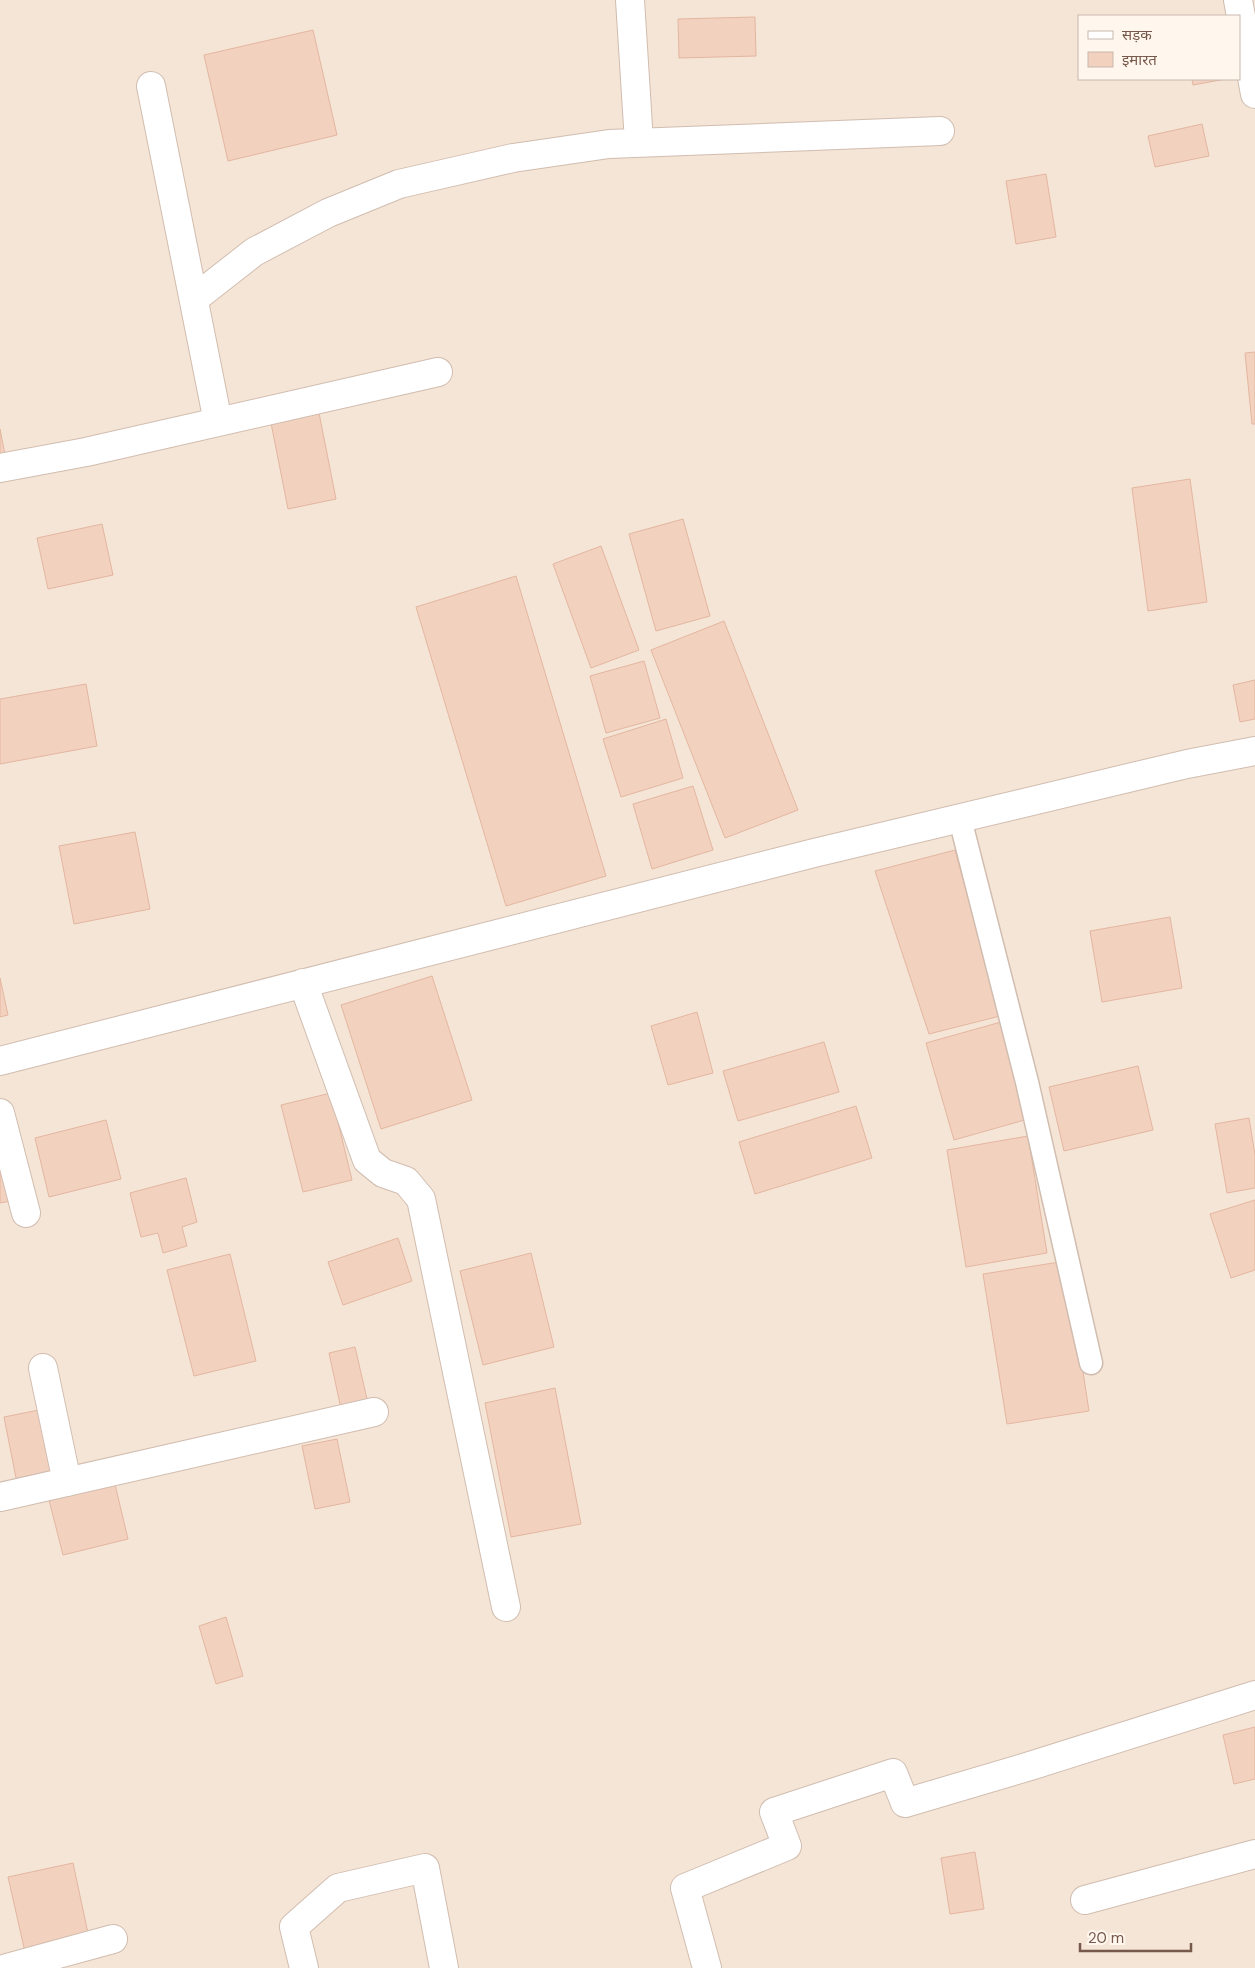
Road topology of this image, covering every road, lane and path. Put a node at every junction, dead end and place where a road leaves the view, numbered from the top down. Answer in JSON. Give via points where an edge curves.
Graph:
{"nodes":[{"id":1,"x":630,"y":0,"type":"edge"},
{"id":2,"x":1238,"y":0,"type":"edge"},
{"id":3,"x":151,"y":86,"type":"dead end"},
{"id":4,"x":1255,"y":94,"type":"edge"},
{"id":5,"x":940,"y":131,"type":"dead end"},
{"id":6,"x":639,"y":142,"type":"junction"},
{"id":7,"x":194,"y":299,"type":"junction"},
{"id":8,"x":438,"y":372,"type":"dead end"},
{"id":9,"x":218,"y":422,"type":"junction"},
{"id":10,"x":0,"y":468,"type":"edge"},
{"id":11,"x":1255,"y":751,"type":"edge"},
{"id":12,"x":960,"y":819,"type":"junction"},
{"id":13,"x":303,"y":983,"type":"junction"},
{"id":14,"x":0,"y":1061,"type":"edge"},
{"id":15,"x":0,"y":1113,"type":"edge"},
{"id":16,"x":26,"y":1213,"type":"dead end"},
{"id":17,"x":1091,"y":1363,"type":"dead end"},
{"id":18,"x":43,"y":1368,"type":"dead end"},
{"id":19,"x":374,"y":1412,"type":"dead end"},
{"id":20,"x":67,"y":1482,"type":"junction"},
{"id":21,"x":0,"y":1497,"type":"edge"},
{"id":22,"x":506,"y":1607,"type":"dead end"},
{"id":23,"x":1255,"y":1695,"type":"edge"},
{"id":24,"x":1255,"y":1854,"type":"edge"},
{"id":25,"x":1085,"y":1900,"type":"dead end"},
{"id":26,"x":113,"y":1939,"type":"dead end"},
{"id":27,"x":7,"y":1968,"type":"edge"},
{"id":28,"x":304,"y":1968,"type":"edge"},
{"id":29,"x":444,"y":1968,"type":"edge"},
{"id":30,"x":707,"y":1968,"type":"edge"}],
"edges":[{"from":1,"to":6,"type":"street"},
{"from":2,"to":4,"type":"street"},
{"from":3,"to":7,"type":"street"},
{"from":5,"to":6,"type":"street"},
{"from":6,"to":7,"type":"street","via":[[513,158],[399,184],[328,213],[254,252]]},
{"from":7,"to":9,"type":"street"},
{"from":8,"to":9,"type":"street"},
{"from":9,"to":10,"type":"street"},
{"from":11,"to":12,"type":"street","via":[[1187,764]]},
{"from":12,"to":13,"type":"street"},
{"from":12,"to":17,"type":"lane","via":[[1027,1082]]},
{"from":13,"to":14,"type":"street"},
{"from":13,"to":22,"type":"street","via":[[367,1160],[383,1173],[406,1181],[421,1199]]},
{"from":15,"to":16,"type":"street"},
{"from":18,"to":20,"type":"street"},
{"from":19,"to":20,"type":"street"},
{"from":20,"to":21,"type":"street"},
{"from":23,"to":30,"type":"street","via":[[1040,1764],[905,1803],[893,1773],[774,1812],[787,1846],[685,1888]]},
{"from":24,"to":25,"type":"street"},
{"from":26,"to":27,"type":"street"},
{"from":28,"to":29,"type":"street","via":[[294,1927],[338,1888],[425,1868]]}]}
